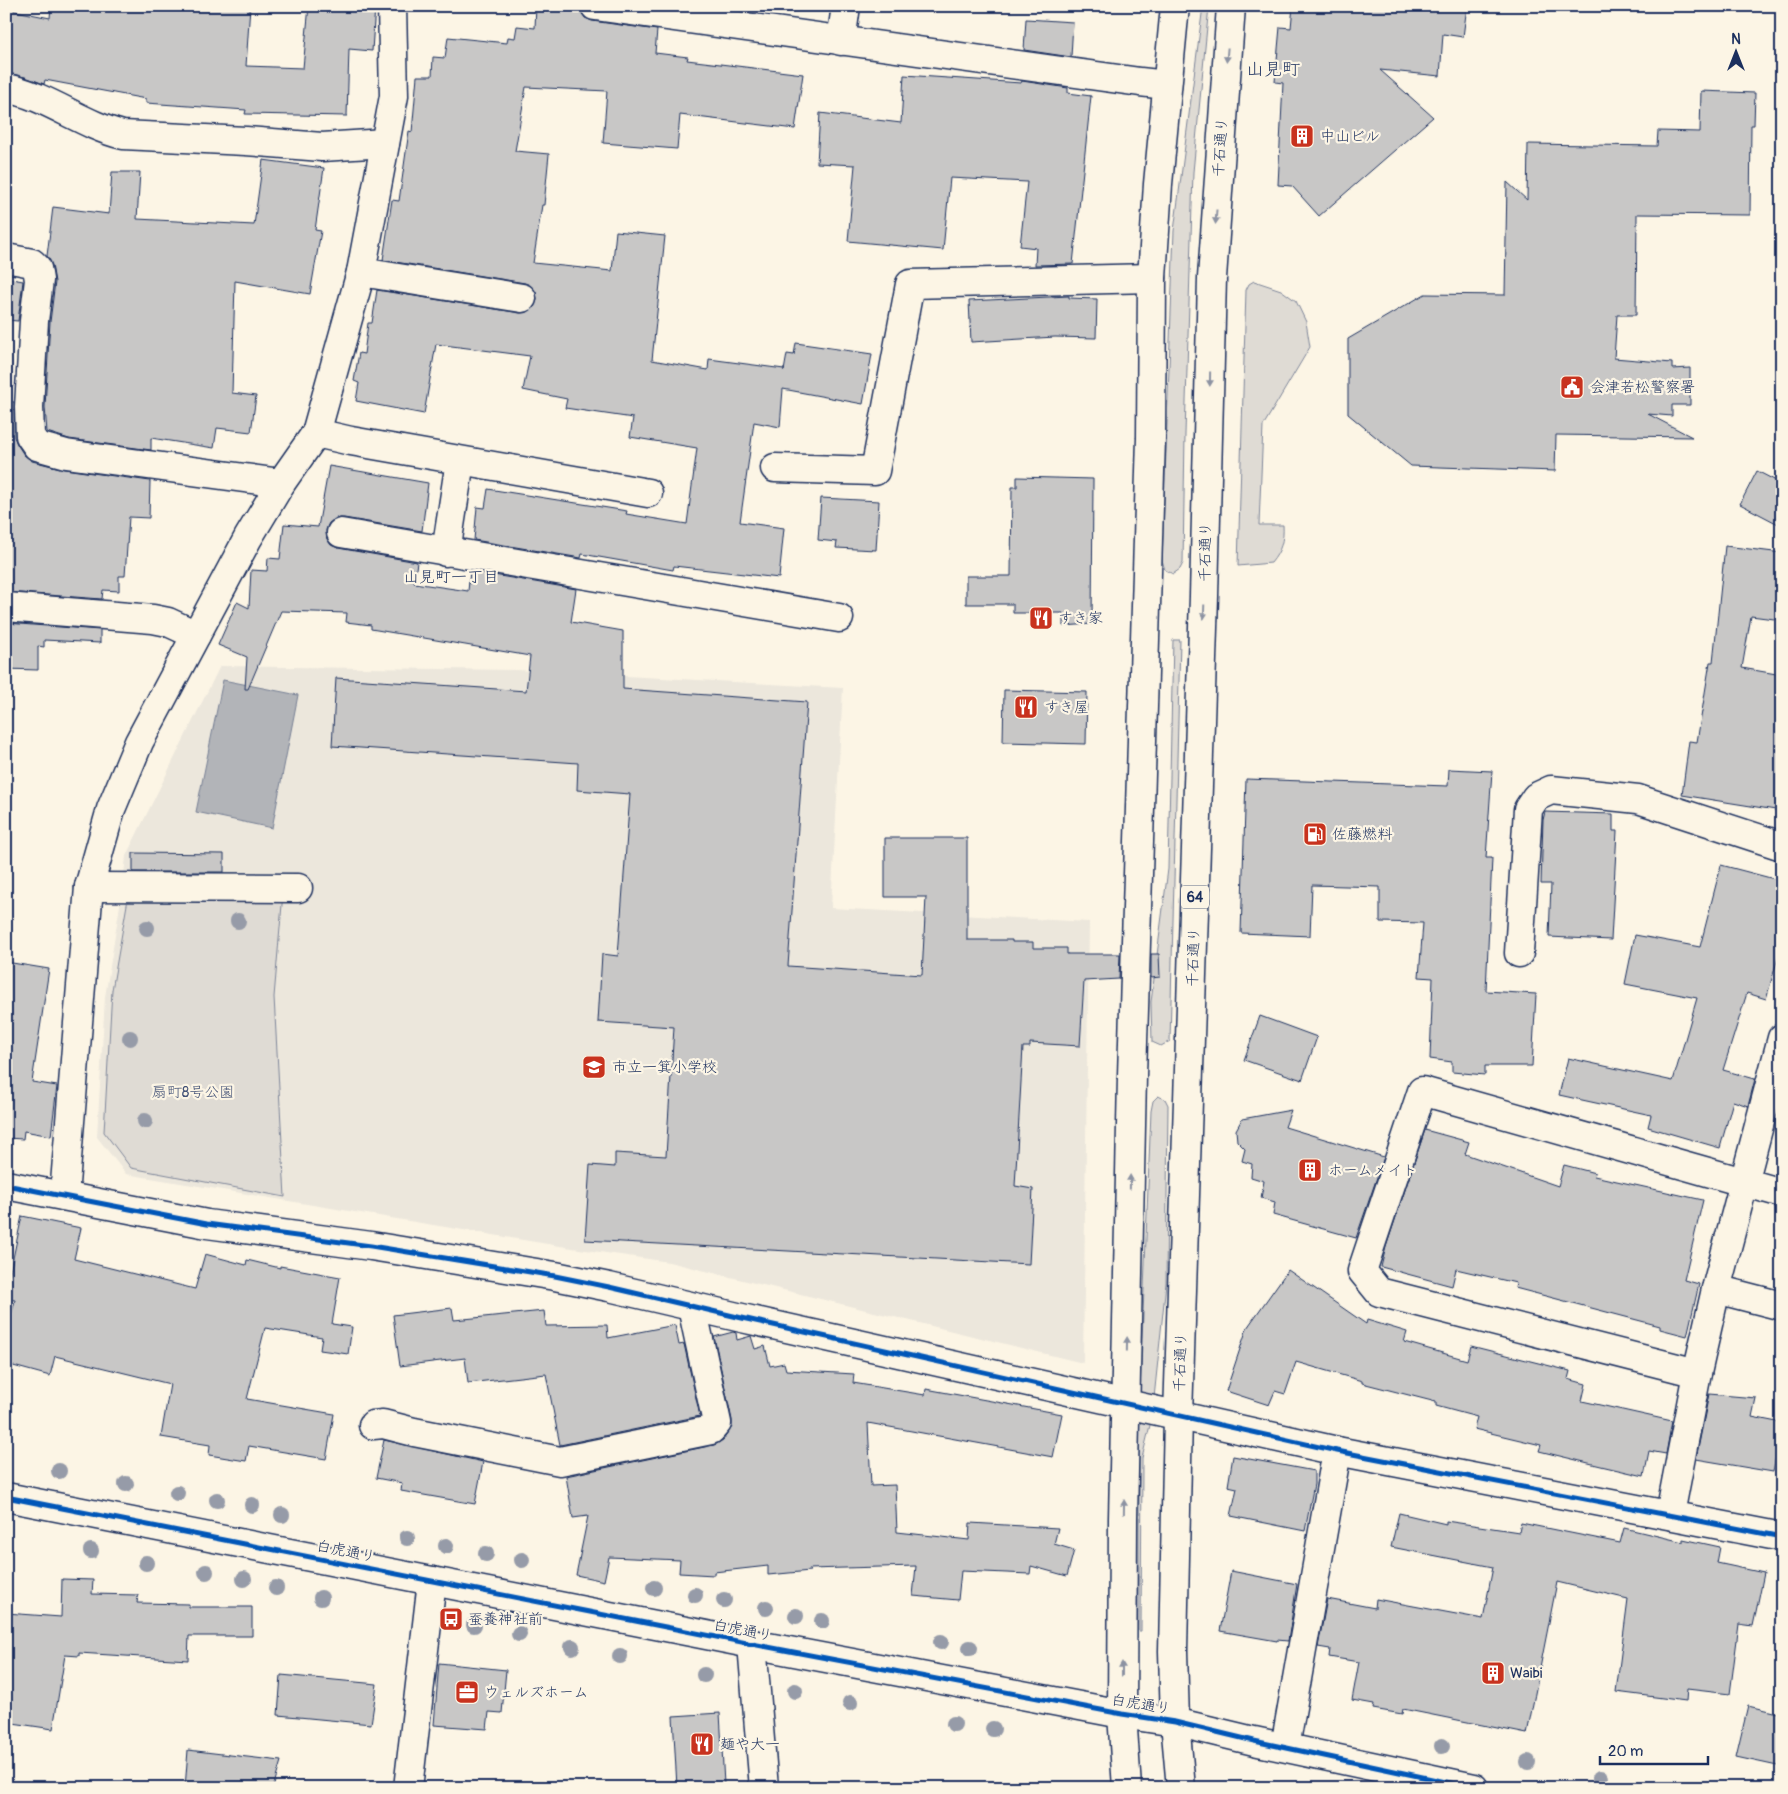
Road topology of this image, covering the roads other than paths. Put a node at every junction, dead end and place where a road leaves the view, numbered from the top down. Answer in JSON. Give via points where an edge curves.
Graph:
{"nodes":[{"id":1,"x":392,"y":6,"type":"edge"},
{"id":2,"x":595,"y":6,"type":"edge"},
{"id":3,"x":846,"y":6,"type":"edge"},
{"id":4,"x":1175,"y":6,"type":"edge"},
{"id":5,"x":1231,"y":6,"type":"edge"},
{"id":6,"x":841,"y":41,"type":"junction"},
{"id":7,"x":1167,"y":85,"type":"junction"},
{"id":8,"x":6,"y":88,"type":"edge"},
{"id":9,"x":385,"y":143,"type":"junction"},
{"id":10,"x":6,"y":258,"type":"edge"},
{"id":11,"x":361,"y":272,"type":"junction"},
{"id":12,"x":1152,"y":278,"type":"junction"},
{"id":13,"x":522,"y":298,"type":"dead end"},
{"id":14,"x":316,"y":433,"type":"junction"},
{"id":15,"x":460,"y":461,"type":"junction"},
{"id":16,"x":775,"y":468,"type":"dead end"},
{"id":17,"x":281,"y":483,"type":"junction"},
{"id":18,"x":648,"y":493,"type":"dead end"},
{"id":19,"x":341,"y":533,"type":"dead end"},
{"id":20,"x":446,"y":552,"type":"junction"},
{"id":21,"x":6,"y":607,"type":"edge"},
{"id":22,"x":838,"y":618,"type":"dead end"},
{"id":23,"x":196,"y":635,"type":"junction"},
{"id":24,"x":1782,"y":846,"type":"edge"},
{"id":25,"x":89,"y":887,"type":"junction"},
{"id":26,"x":298,"y":888,"type":"dead end"},
{"id":27,"x":1519,"y":953,"type":"dead end"},
{"id":28,"x":1782,"y":1038,"type":"edge"},
{"id":29,"x":1742,"y":1183,"type":"junction"},
{"id":30,"x":6,"y":1185,"type":"edge"},
{"id":31,"x":1782,"y":1193,"type":"edge"},
{"id":32,"x":64,"y":1196,"type":"junction"},
{"id":33,"x":1716,"y":1289,"type":"junction"},
{"id":34,"x":692,"y":1306,"type":"junction"},
{"id":35,"x":1782,"y":1306,"type":"edge"},
{"id":36,"x":1696,"y":1373,"type":"junction"},
{"id":37,"x":1126,"y":1404,"type":"junction"},
{"id":38,"x":1178,"y":1416,"type":"junction"},
{"id":39,"x":372,"y":1425,"type":"dead end"},
{"id":40,"x":1337,"y":1451,"type":"junction"},
{"id":41,"x":6,"y":1497,"type":"edge"},
{"id":42,"x":1670,"y":1514,"type":"junction"},
{"id":43,"x":1782,"y":1537,"type":"edge"},
{"id":44,"x":432,"y":1580,"type":"junction"},
{"id":45,"x":752,"y":1644,"type":"junction"},
{"id":46,"x":1122,"y":1714,"type":"junction"},
{"id":47,"x":1174,"y":1722,"type":"junction"},
{"id":48,"x":1285,"y":1747,"type":"junction"},
{"id":49,"x":408,"y":1788,"type":"edge"},
{"id":50,"x":764,"y":1788,"type":"edge"},
{"id":51,"x":1127,"y":1788,"type":"edge"},
{"id":52,"x":1181,"y":1788,"type":"edge"},
{"id":53,"x":1474,"y":1788,"type":"edge"}],
"edges":[{"from":1,"to":9,"type":"street","via":[[394,96]]},
{"from":2,"to":6,"type":"street"},
{"from":3,"to":6,"type":"street"},
{"from":4,"to":7,"type":"street"},
{"from":5,"to":38,"type":"street","name":"千石通り","number":"64","one_way":true,"via":[[1212,278]]},
{"from":6,"to":7,"type":"street"},
{"from":7,"to":12,"type":"street"},
{"from":8,"to":9,"type":"street","via":[[33,96],[106,131],[123,135],[322,147]]},
{"from":9,"to":11,"type":"street"},
{"from":10,"to":17,"type":"street","via":[[32,264],[38,272],[29,407],[30,436],[38,446],[66,454]]},
{"from":11,"to":13,"type":"street"},
{"from":11,"to":14,"type":"street"},
{"from":12,"to":16,"type":"street","via":[[910,284],[875,471]]},
{"from":37,"to":12,"type":"street","one_way":true,"via":[[1151,438]]},
{"from":14,"to":15,"type":"street"},
{"from":14,"to":17,"type":"street"},
{"from":15,"to":18,"type":"street"},
{"from":15,"to":20,"type":"street"},
{"from":17,"to":23,"type":"street"},
{"from":19,"to":20,"type":"street"},
{"from":20,"to":22,"type":"street"},
{"from":21,"to":23,"type":"street","via":[[153,618]]},
{"from":23,"to":25,"type":"street","via":[[139,742],[111,809]]},
{"from":24,"to":27,"type":"street","via":[[1638,799],[1551,790],[1536,797],[1528,808]]},
{"from":25,"to":26,"type":"street"},
{"from":25,"to":32,"type":"street"},
{"from":28,"to":29,"type":"street"},
{"from":29,"to":31,"type":"street"},
{"from":29,"to":33,"type":"street"},
{"from":29,"to":36,"type":"street","via":[[1422,1092],[1362,1271],[1379,1292]]},
{"from":30,"to":32,"type":"street"},
{"from":32,"to":34,"type":"street","via":[[207,1224],[555,1276]]},
{"from":33,"to":35,"type":"street"},
{"from":33,"to":36,"type":"street"},
{"from":34,"to":37,"type":"street"},
{"from":34,"to":39,"type":"street","via":[[717,1423],[711,1430],[560,1461],[384,1424]]},
{"from":36,"to":42,"type":"street"},
{"from":37,"to":38,"type":"street"},
{"from":46,"to":37,"type":"street","one_way":true},
{"from":38,"to":40,"type":"street"},
{"from":38,"to":47,"type":"street","name":"千石通り","number":"64"},
{"from":40,"to":42,"type":"street"},
{"from":40,"to":48,"type":"street"},
{"from":41,"to":44,"type":"street","name":"白虎通り"},
{"from":42,"to":43,"type":"street"},
{"from":44,"to":45,"type":"street","name":"白虎通り"},
{"from":44,"to":49,"type":"street"},
{"from":45,"to":46,"type":"street","name":"白虎通り"},
{"from":45,"to":50,"type":"street"},
{"from":46,"to":47,"type":"street","name":"白虎通り"},
{"from":46,"to":51,"type":"street"},
{"from":47,"to":48,"type":"street","name":"白虎通り"},
{"from":47,"to":52,"type":"street","name":"千石通り","number":"64"},
{"from":48,"to":53,"type":"street","name":"白虎通り"}]}
